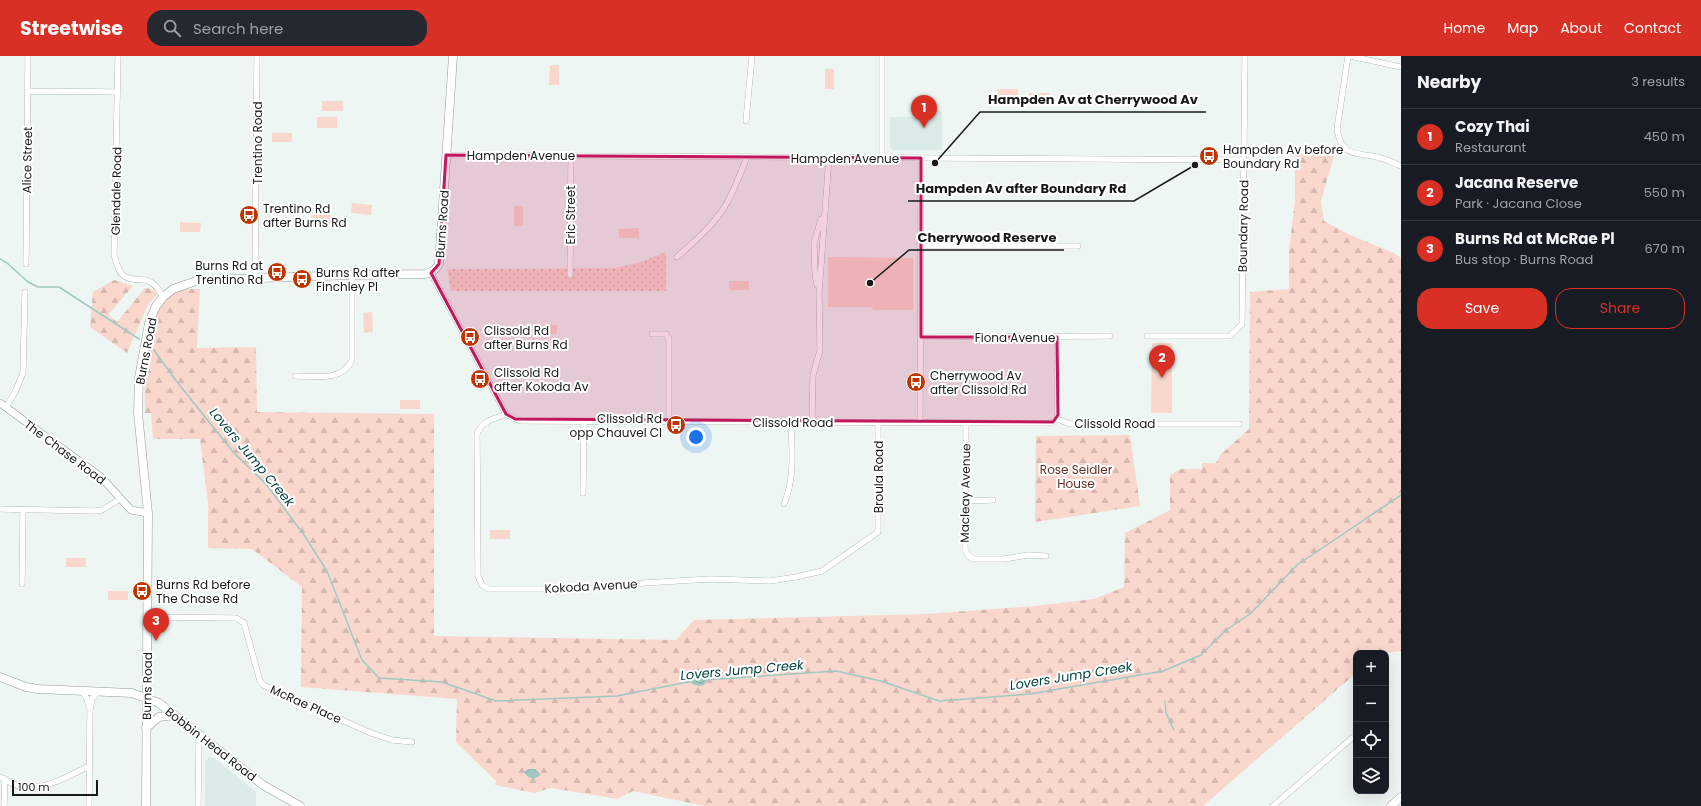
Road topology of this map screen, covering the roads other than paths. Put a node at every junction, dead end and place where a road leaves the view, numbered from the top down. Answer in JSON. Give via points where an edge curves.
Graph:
{"nodes":[{"id":1,"x":28,"y":56,"type":"edge"},
{"id":2,"x":118,"y":56,"type":"edge"},
{"id":3,"x":257,"y":56,"type":"edge"},
{"id":4,"x":453,"y":56,"type":"edge"},
{"id":5,"x":752,"y":56,"type":"edge"},
{"id":6,"x":882,"y":56,"type":"edge"},
{"id":7,"x":1245,"y":56,"type":"edge"},
{"id":8,"x":1349,"y":56,"type":"edge"},
{"id":9,"x":1401,"y":67,"type":"edge"},
{"id":10,"x":28,"y":91,"type":"junction"},
{"id":11,"x":117,"y":92,"type":"junction"},
{"id":12,"x":746,"y":121,"type":"dead end"},
{"id":13,"x":446,"y":155,"type":"junction"},
{"id":14,"x":571,"y":156,"type":"junction"},
{"id":15,"x":746,"y":157,"type":"junction"},
{"id":16,"x":829,"y":157,"type":"junction"},
{"id":17,"x":882,"y":158,"type":"junction"},
{"id":18,"x":920,"y":158,"type":"junction"},
{"id":19,"x":1244,"y":160,"type":"junction"},
{"id":20,"x":1401,"y":166,"type":"edge"},
{"id":21,"x":919,"y":246,"type":"junction"},
{"id":22,"x":1078,"y":246,"type":"dead end"},
{"id":23,"x":677,"y":257,"type":"dead end"},
{"id":24,"x":26,"y":264,"type":"dead end"},
{"id":25,"x":431,"y":273,"type":"junction"},
{"id":26,"x":352,"y":275,"type":"junction"},
{"id":27,"x":570,"y":275,"type":"dead end"},
{"id":28,"x":255,"y":277,"type":"junction"},
{"id":29,"x":26,"y":292,"type":"dead end"},
{"id":30,"x":163,"y":297,"type":"junction"},
{"id":31,"x":652,"y":334,"type":"dead end"},
{"id":32,"x":1110,"y":336,"type":"dead end"},
{"id":33,"x":1147,"y":336,"type":"dead end"},
{"id":34,"x":920,"y":337,"type":"junction"},
{"id":35,"x":1057,"y":337,"type":"junction"},
{"id":36,"x":295,"y":376,"type":"dead end"},
{"id":37,"x":3,"y":405,"type":"edge"},
{"id":38,"x":506,"y":414,"type":"junction"},
{"id":39,"x":1057,"y":419,"type":"junction"},
{"id":40,"x":584,"y":421,"type":"junction"},
{"id":41,"x":669,"y":421,"type":"junction"},
{"id":42,"x":791,"y":422,"type":"junction"},
{"id":43,"x":812,"y":422,"type":"junction"},
{"id":44,"x":878,"y":422,"type":"junction"},
{"id":45,"x":920,"y":422,"type":"junction"},
{"id":46,"x":966,"y":423,"type":"junction"},
{"id":47,"x":1239,"y":424,"type":"dead end"},
{"id":48,"x":584,"y":493,"type":"dead end"},
{"id":49,"x":120,"y":499,"type":"junction"},
{"id":50,"x":993,"y":500,"type":"dead end"},
{"id":51,"x":966,"y":501,"type":"junction"},
{"id":52,"x":784,"y":504,"type":"dead end"},
{"id":53,"x":0,"y":509,"type":"edge"},
{"id":54,"x":23,"y":510,"type":"junction"},
{"id":55,"x":148,"y":513,"type":"junction"},
{"id":56,"x":878,"y":532,"type":"joint"},
{"id":57,"x":1046,"y":556,"type":"dead end"},
{"id":58,"x":22,"y":584,"type":"dead end"},
{"id":59,"x":147,"y":617,"type":"junction"},
{"id":60,"x":0,"y":677,"type":"edge"},
{"id":61,"x":82,"y":691,"type":"junction"},
{"id":62,"x":98,"y":691,"type":"junction"},
{"id":63,"x":147,"y":698,"type":"junction"},
{"id":64,"x":90,"y":710,"type":"junction"},
{"id":65,"x":174,"y":715,"type":"junction"},
{"id":66,"x":146,"y":728,"type":"junction"},
{"id":67,"x":199,"y":735,"type":"junction"},
{"id":68,"x":1352,"y":738,"type":"dead end"},
{"id":69,"x":412,"y":742,"type":"dead end"},
{"id":70,"x":89,"y":766,"type":"junction"},
{"id":71,"x":2,"y":778,"type":"edge"},
{"id":72,"x":1401,"y":797,"type":"edge"},
{"id":73,"x":4,"y":806,"type":"edge"},
{"id":74,"x":89,"y":806,"type":"edge"},
{"id":75,"x":146,"y":806,"type":"edge"},
{"id":76,"x":198,"y":806,"type":"edge"},
{"id":77,"x":300,"y":806,"type":"edge"},
{"id":78,"x":1273,"y":806,"type":"edge"},
{"id":79,"x":1390,"y":806,"type":"edge"}],
"edges":[{"from":1,"to":10,"type":"street","name":"Alice Street"},
{"from":2,"to":11,"type":"street","name":"Glendale Road"},
{"from":3,"to":28,"type":"street","name":"Trentino Road"},
{"from":4,"to":13,"type":"main road","name":"Burns Road"},
{"from":5,"to":12,"type":"street"},
{"from":6,"to":17,"type":"street"},
{"from":7,"to":19,"type":"street","name":"Boundary Road"},
{"from":8,"to":9,"type":"street"},
{"from":8,"to":20,"type":"street","via":[[1337,129],[1339,138],[1346,150],[1353,154],[1376,157]]},
{"from":10,"to":11,"type":"street"},
{"from":10,"to":24,"type":"street","name":"Alice Street"},
{"from":11,"to":30,"type":"street","name":"Glendale Road","via":[[114,254],[123,276],[154,284]]},
{"from":13,"to":14,"type":"street","name":"Hampden Avenue"},
{"from":13,"to":25,"type":"main road","name":"Burns Road","via":[[439,264]]},
{"from":14,"to":15,"type":"street","name":"Hampden Avenue"},
{"from":14,"to":27,"type":"street","name":"Eric Street"},
{"from":15,"to":16,"type":"street","name":"Hampden Avenue"},
{"from":15,"to":23,"type":"street","via":[[727,203],[713,222]]},
{"from":16,"to":17,"type":"street","name":"Hampden Avenue"},
{"from":16,"to":43,"type":"street","via":[[826,203],[814,244],[819,293],[820,350],[813,375]]},
{"from":17,"to":18,"type":"street","name":"Hampden Avenue"},
{"from":18,"to":19,"type":"street","name":"Hampden Avenue"},
{"from":18,"to":21,"type":"street"},
{"from":19,"to":33,"type":"street","name":"Boundary Road","via":[[1242,324],[1230,336]]},
{"from":21,"to":22,"type":"street"},
{"from":21,"to":34,"type":"street"},
{"from":25,"to":26,"type":"main road","name":"Burns Road"},
{"from":25,"to":38,"type":"street"},
{"from":26,"to":28,"type":"main road","name":"Burns Road"},
{"from":26,"to":36,"type":"street","via":[[350,365],[338,375]]},
{"from":28,"to":30,"type":"main road","name":"Burns Road","via":[[199,280],[180,285]]},
{"from":29,"to":37,"type":"street","via":[[23,373],[15,392]]},
{"from":30,"to":55,"type":"main road","name":"Burns Road","via":[[149,322],[138,390]]},
{"from":31,"to":41,"type":"street","via":[[666,334],[669,339]]},
{"from":32,"to":35,"type":"street","name":"Fiona Avenue"},
{"from":34,"to":35,"type":"street","name":"Fiona Avenue"},
{"from":34,"to":45,"type":"street"},
{"from":35,"to":39,"type":"street"},
{"from":37,"to":49,"type":"street","name":"The Chase Road","via":[[101,477]]},
{"from":38,"to":40,"type":"street","name":"Clissold Road","via":[[521,421]]},
{"from":38,"to":56,"type":"street","name":"Kokoda Avenue","via":[[489,420],[481,426],[477,434],[478,576],[482,585],[489,590],[586,589],[710,578],[770,581],[822,571]]},
{"from":39,"to":46,"type":"street","name":"Clissold Road","via":[[1050,423]]},
{"from":39,"to":47,"type":"street","name":"Clissold Road","via":[[1070,424]]},
{"from":40,"to":41,"type":"street","name":"Clissold Road"},
{"from":40,"to":48,"type":"street"},
{"from":41,"to":42,"type":"street","name":"Clissold Road"},
{"from":42,"to":43,"type":"street","name":"Clissold Road"},
{"from":42,"to":52,"type":"street","via":[[792,470]]},
{"from":43,"to":44,"type":"street","name":"Clissold Road"},
{"from":44,"to":45,"type":"street","name":"Clissold Road"},
{"from":44,"to":56,"type":"street","name":"Broula Road"},
{"from":45,"to":46,"type":"street","name":"Clissold Road"},
{"from":46,"to":51,"type":"street","name":"Macleay Avenue"},
{"from":49,"to":54,"type":"street","via":[[102,510],[94,511]]},
{"from":49,"to":55,"type":"street","name":"The Chase Road","via":[[131,510]]},
{"from":50,"to":51,"type":"street"},
{"from":51,"to":57,"type":"street","name":"Macleay Avenue","via":[[965,549],[968,556],[973,559]]},
{"from":53,"to":54,"type":"street"},
{"from":54,"to":58,"type":"street"},
{"from":55,"to":59,"type":"main road","name":"Burns Road"},
{"from":59,"to":63,"type":"main road","name":"Burns Road"},
{"from":59,"to":69,"type":"street","name":"McRae Place","via":[[236,618],[244,624],[263,685],[370,733],[392,740]]},
{"from":60,"to":61,"type":"main road","name":"Bobbin Head Road","via":[[20,686]]},
{"from":61,"to":62,"type":"main road","name":"Bobbin Head Road"},
{"from":61,"to":64,"type":"street"},
{"from":62,"to":63,"type":"main road","name":"Bobbin Head Road","via":[[132,693]]},
{"from":62,"to":64,"type":"street","via":[[92,699]]},
{"from":63,"to":65,"type":"main road","name":"Bobbin Head Road","via":[[159,703]]},
{"from":63,"to":66,"type":"main road","name":"Burns Road"},
{"from":64,"to":70,"type":"street"},
{"from":65,"to":66,"type":"main road","via":[[159,717]]},
{"from":65,"to":67,"type":"main road","name":"Bobbin Head Road"},
{"from":66,"to":75,"type":"main road","name":"Burns Road"},
{"from":67,"to":76,"type":"street"},
{"from":67,"to":77,"type":"main road","name":"Bobbin Head Road","via":[[263,785]]},
{"from":68,"to":78,"type":"street"},
{"from":70,"to":71,"type":"street","via":[[33,789],[17,786]]},
{"from":70,"to":74,"type":"street"},
{"from":71,"to":73,"type":"street"},
{"from":72,"to":79,"type":"main road"}]}
